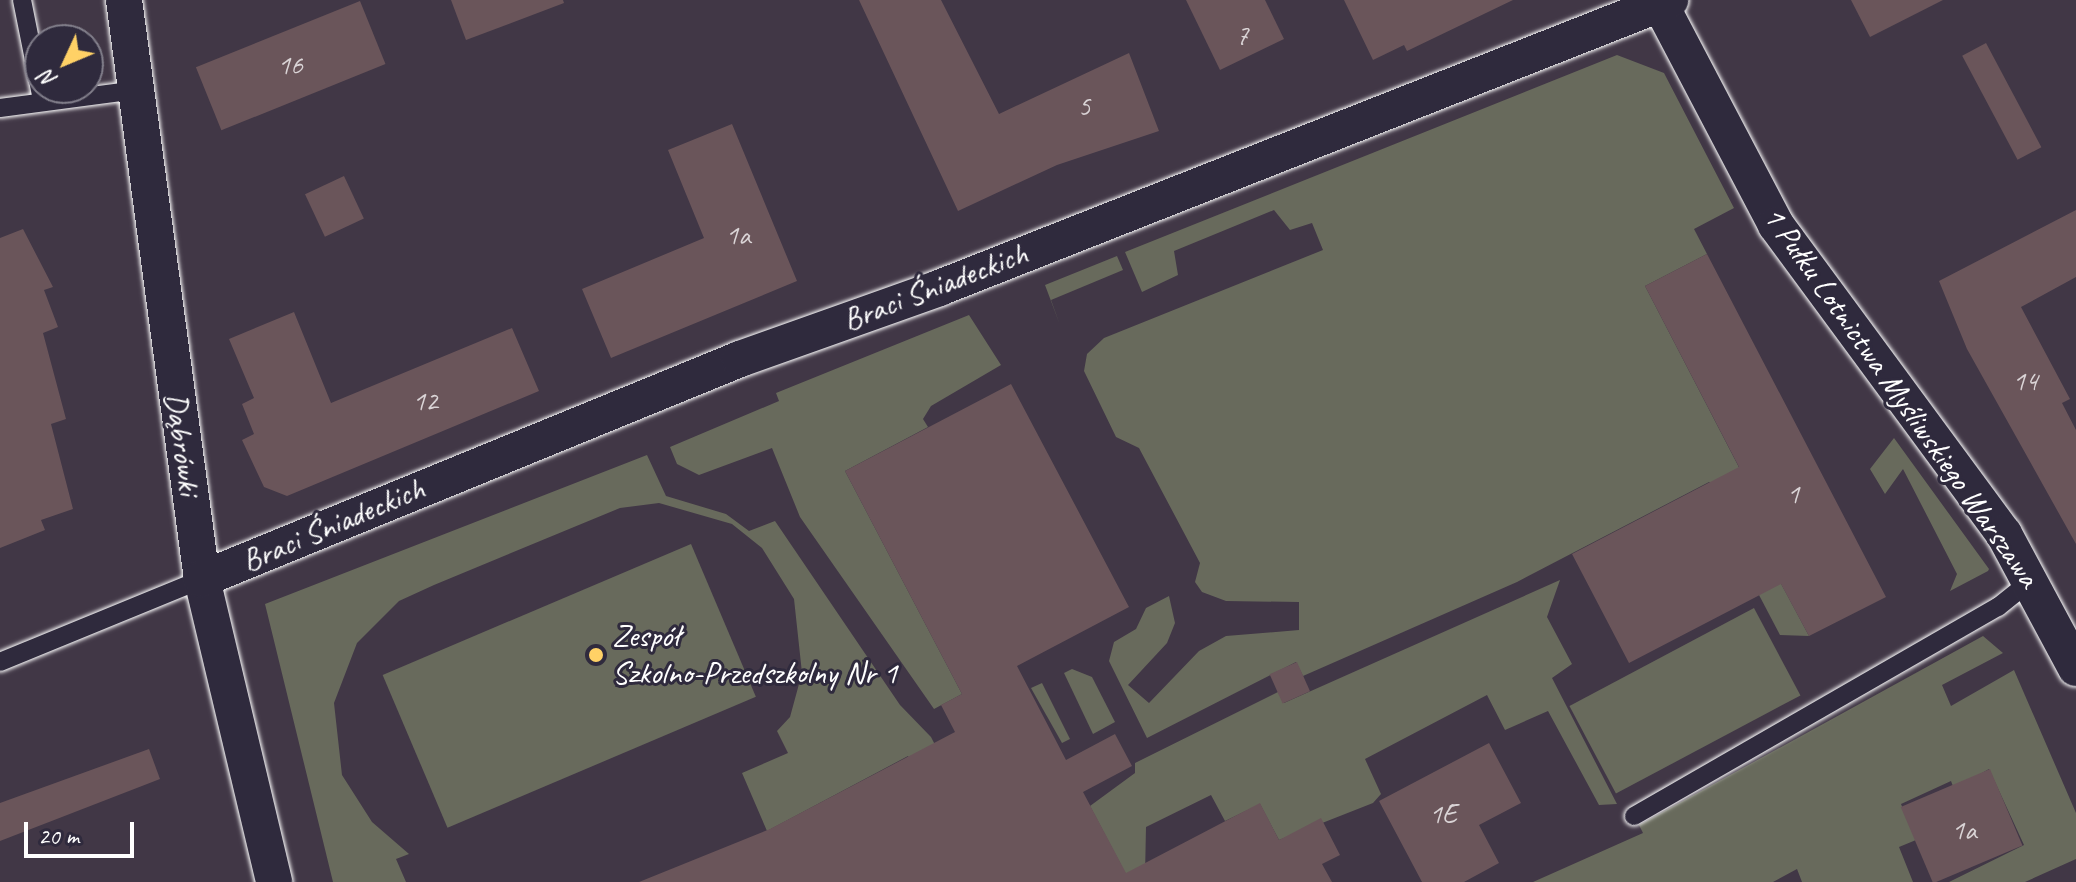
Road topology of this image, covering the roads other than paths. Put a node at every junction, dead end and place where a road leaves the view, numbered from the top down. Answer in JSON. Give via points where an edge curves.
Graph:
{"nodes":[{"id":1,"x":22,"y":0,"type":"edge"},
{"id":2,"x":124,"y":0,"type":"edge"},
{"id":3,"x":1662,"y":1,"type":"edge"},
{"id":4,"x":27,"y":24,"type":"edge"},
{"id":5,"x":136,"y":90,"type":"junction"},
{"id":6,"x":104,"y":93,"type":"edge"},
{"id":7,"x":24,"y":103,"type":"edge"},
{"id":8,"x":0,"y":108,"type":"edge"},
{"id":9,"x":202,"y":579,"type":"junction"},
{"id":10,"x":2033,"y":579,"type":"junction"},
{"id":11,"x":0,"y":662,"type":"edge"},
{"id":12,"x":2076,"y":668,"type":"edge"},
{"id":13,"x":1634,"y":816,"type":"dead end"},
{"id":14,"x":274,"y":882,"type":"edge"}],
"edges":[{"from":1,"to":4,"type":"lane"},
{"from":2,"to":5,"type":"street","name":"Dąbrówki"},
{"from":3,"to":9,"type":"street","name":"Braci Śniadeckich","via":[[939,288],[740,359]]},
{"from":3,"to":10,"type":"street","name":"1 Pułku Lotnictwa Myśliwskiego Warszawa","via":[[1784,237]]},
{"from":5,"to":6,"type":"lane"},
{"from":5,"to":9,"type":"street","name":"Dąbrówki"},
{"from":7,"to":8,"type":"lane"},
{"from":9,"to":11,"type":"lane"},
{"from":9,"to":14,"type":"street","name":"Dąbrówki"},
{"from":10,"to":12,"type":"street","name":"1 Pułku Lotnictwa Myśliwskiego Warszawa"},
{"from":10,"to":13,"type":"lane","via":[[1998,607]]}]}
